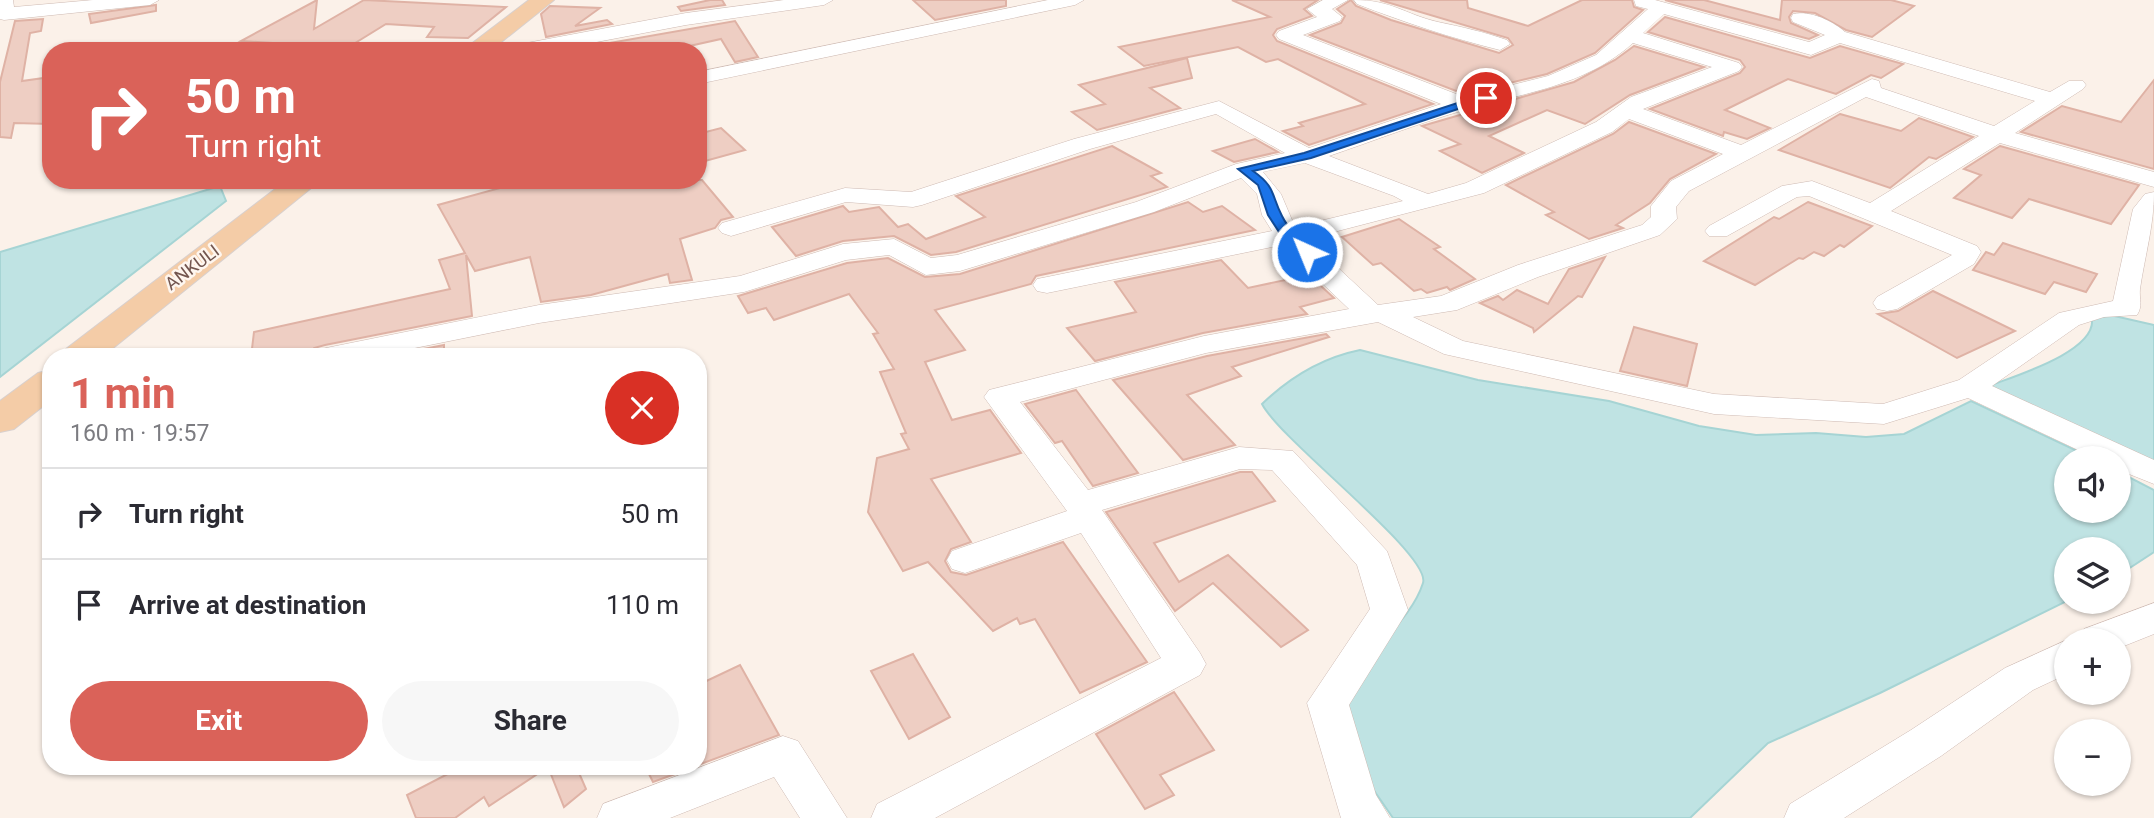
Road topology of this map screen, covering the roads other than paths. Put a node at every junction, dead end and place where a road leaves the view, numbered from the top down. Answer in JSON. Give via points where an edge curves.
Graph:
{"nodes":[{"id":1,"x":150,"y":0,"type":"edge"},
{"id":2,"x":543,"y":0,"type":"edge"},
{"id":3,"x":702,"y":0,"type":"edge"},
{"id":4,"x":824,"y":0,"type":"edge"},
{"id":5,"x":1075,"y":0,"type":"edge"},
{"id":6,"x":1339,"y":0,"type":"edge"},
{"id":7,"x":1363,"y":0,"type":"edge"},
{"id":8,"x":1634,"y":0,"type":"edge"},
{"id":9,"x":122,"y":1,"type":"edge"},
{"id":10,"x":0,"y":2,"type":"edge"},
{"id":11,"x":1661,"y":7,"type":"junction"},
{"id":12,"x":1489,"y":18,"type":"dead end"},
{"id":13,"x":1800,"y":18,"type":"dead end"},
{"id":14,"x":1456,"y":29,"type":"junction"},
{"id":15,"x":1628,"y":35,"type":"junction"},
{"id":16,"x":1838,"y":36,"type":"junction"},
{"id":17,"x":484,"y":42,"type":"edge"},
{"id":18,"x":488,"y":42,"type":"edge"},
{"id":19,"x":564,"y":42,"type":"edge"},
{"id":20,"x":1500,"y":44,"type":"dead end"},
{"id":21,"x":707,"y":76,"type":"edge"},
{"id":22,"x":2076,"y":85,"type":"dead end"},
{"id":23,"x":2054,"y":100,"type":"junction"},
{"id":24,"x":1461,"y":104,"type":"junction"},
{"id":25,"x":1628,"y":111,"type":"junction"},
{"id":26,"x":1998,"y":135,"type":"junction"},
{"id":27,"x":1744,"y":154,"type":"junction"},
{"id":28,"x":1307,"y":156,"type":"junction"},
{"id":29,"x":1244,"y":169,"type":"junction"},
{"id":30,"x":2154,"y":180,"type":"edge"},
{"id":31,"x":294,"y":189,"type":"edge"},
{"id":32,"x":2154,"y":199,"type":"edge"},
{"id":33,"x":1426,"y":203,"type":"junction"},
{"id":34,"x":1870,"y":214,"type":"junction"},
{"id":35,"x":731,"y":228,"type":"dead end"},
{"id":36,"x":1718,"y":231,"type":"dead end"},
{"id":37,"x":1288,"y":236,"type":"junction"},
{"id":38,"x":1047,"y":285,"type":"dead end"},
{"id":39,"x":1887,"y":303,"type":"dead end"},
{"id":40,"x":1376,"y":313,"type":"junction"},
{"id":41,"x":91,"y":348,"type":"edge"},
{"id":42,"x":370,"y":348,"type":"edge"},
{"id":43,"x":1970,"y":387,"type":"junction"},
{"id":44,"x":42,"y":392,"type":"edge"},
{"id":45,"x":0,"y":420,"type":"edge"},
{"id":46,"x":2154,"y":473,"type":"edge"},
{"id":47,"x":1084,"y":511,"type":"junction"},
{"id":48,"x":965,"y":560,"type":"dead end"},
{"id":49,"x":2154,"y":618,"type":"edge"},
{"id":50,"x":2129,"y":628,"type":"edge"},
{"id":51,"x":2054,"y":662,"type":"edge"},
{"id":52,"x":620,"y":818,"type":"edge"},
{"id":53,"x":825,"y":818,"type":"edge"},
{"id":54,"x":893,"y":818,"type":"edge"},
{"id":55,"x":1368,"y":818,"type":"edge"},
{"id":56,"x":1806,"y":818,"type":"edge"}],
"edges":[{"from":1,"to":9,"type":"street"},
{"from":2,"to":17,"type":"main road"},
{"from":3,"to":18,"type":"street"},
{"from":4,"to":19,"type":"street"},
{"from":5,"to":21,"type":"street"},
{"from":6,"to":24,"type":"street","via":[[1316,9],[1333,17],[1286,35]]},
{"from":7,"to":14,"type":"street","via":[[1435,27]]},
{"from":8,"to":11,"type":"street"},
{"from":9,"to":10,"type":"street","via":[[4,14],[5,2]]},
{"from":11,"to":15,"type":"street"},
{"from":11,"to":16,"type":"street","via":[[1811,49]]},
{"from":12,"to":14,"type":"street"},
{"from":13,"to":16,"type":"street","via":[[1828,27]]},
{"from":14,"to":20,"type":"street"},
{"from":15,"to":24,"type":"street","via":[[1603,59],[1583,69]]},
{"from":15,"to":25,"type":"street","via":[[1732,67],[1639,102]]},
{"from":16,"to":23,"type":"street"},
{"from":22,"to":23,"type":"street"},
{"from":23,"to":26,"type":"street"},
{"from":24,"to":28,"type":"street"},
{"from":25,"to":27,"type":"street"},
{"from":25,"to":33,"type":"street","via":[[1604,127],[1475,188]]},
{"from":26,"to":27,"type":"street","via":[[1868,87]]},
{"from":26,"to":30,"type":"street"},
{"from":26,"to":34,"type":"street"},
{"from":27,"to":40,"type":"street","via":[[1680,186],[1663,206],[1664,219],[1651,230],[1447,304]]},
{"from":28,"to":29,"type":"street"},
{"from":28,"to":33,"type":"street"},
{"from":28,"to":35,"type":"street","via":[[1219,107],[1082,144],[913,200],[845,195]]},
{"from":29,"to":37,"type":"street","via":[[1262,183]]},
{"from":29,"to":42,"type":"street","via":[[1145,207],[960,263],[926,267],[894,247],[843,252],[744,285],[538,314]]},
{"from":31,"to":41,"type":"main road","name":"ANKULI"},
{"from":32,"to":43,"type":"street","via":[[2145,209],[2126,292],[2127,309],[2102,309],[2069,318]]},
{"from":33,"to":37,"type":"street"},
{"from":34,"to":36,"type":"street","via":[[1832,195],[1801,187]]},
{"from":34,"to":39,"type":"street","via":[[1969,252]]},
{"from":37,"to":38,"type":"street"},
{"from":37,"to":40,"type":"street"},
{"from":40,"to":43,"type":"street","via":[[1454,348],[1714,404],[1884,414]]},
{"from":40,"to":47,"type":"street","via":[[1204,345],[1000,397]]},
{"from":43,"to":46,"type":"street"},
{"from":44,"to":45,"type":"main road"},
{"from":47,"to":48,"type":"street"},
{"from":47,"to":54,"type":"street","via":[[1186,664]]},
{"from":47,"to":55,"type":"street","via":[[1239,458],[1281,460],[1374,560],[1389,610],[1328,704],[1357,805]]},
{"from":49,"to":50,"type":"street"},
{"from":51,"to":56,"type":"street","via":[[2019,679]]},
{"from":52,"to":53,"type":"street","via":[[783,754]]}]}
